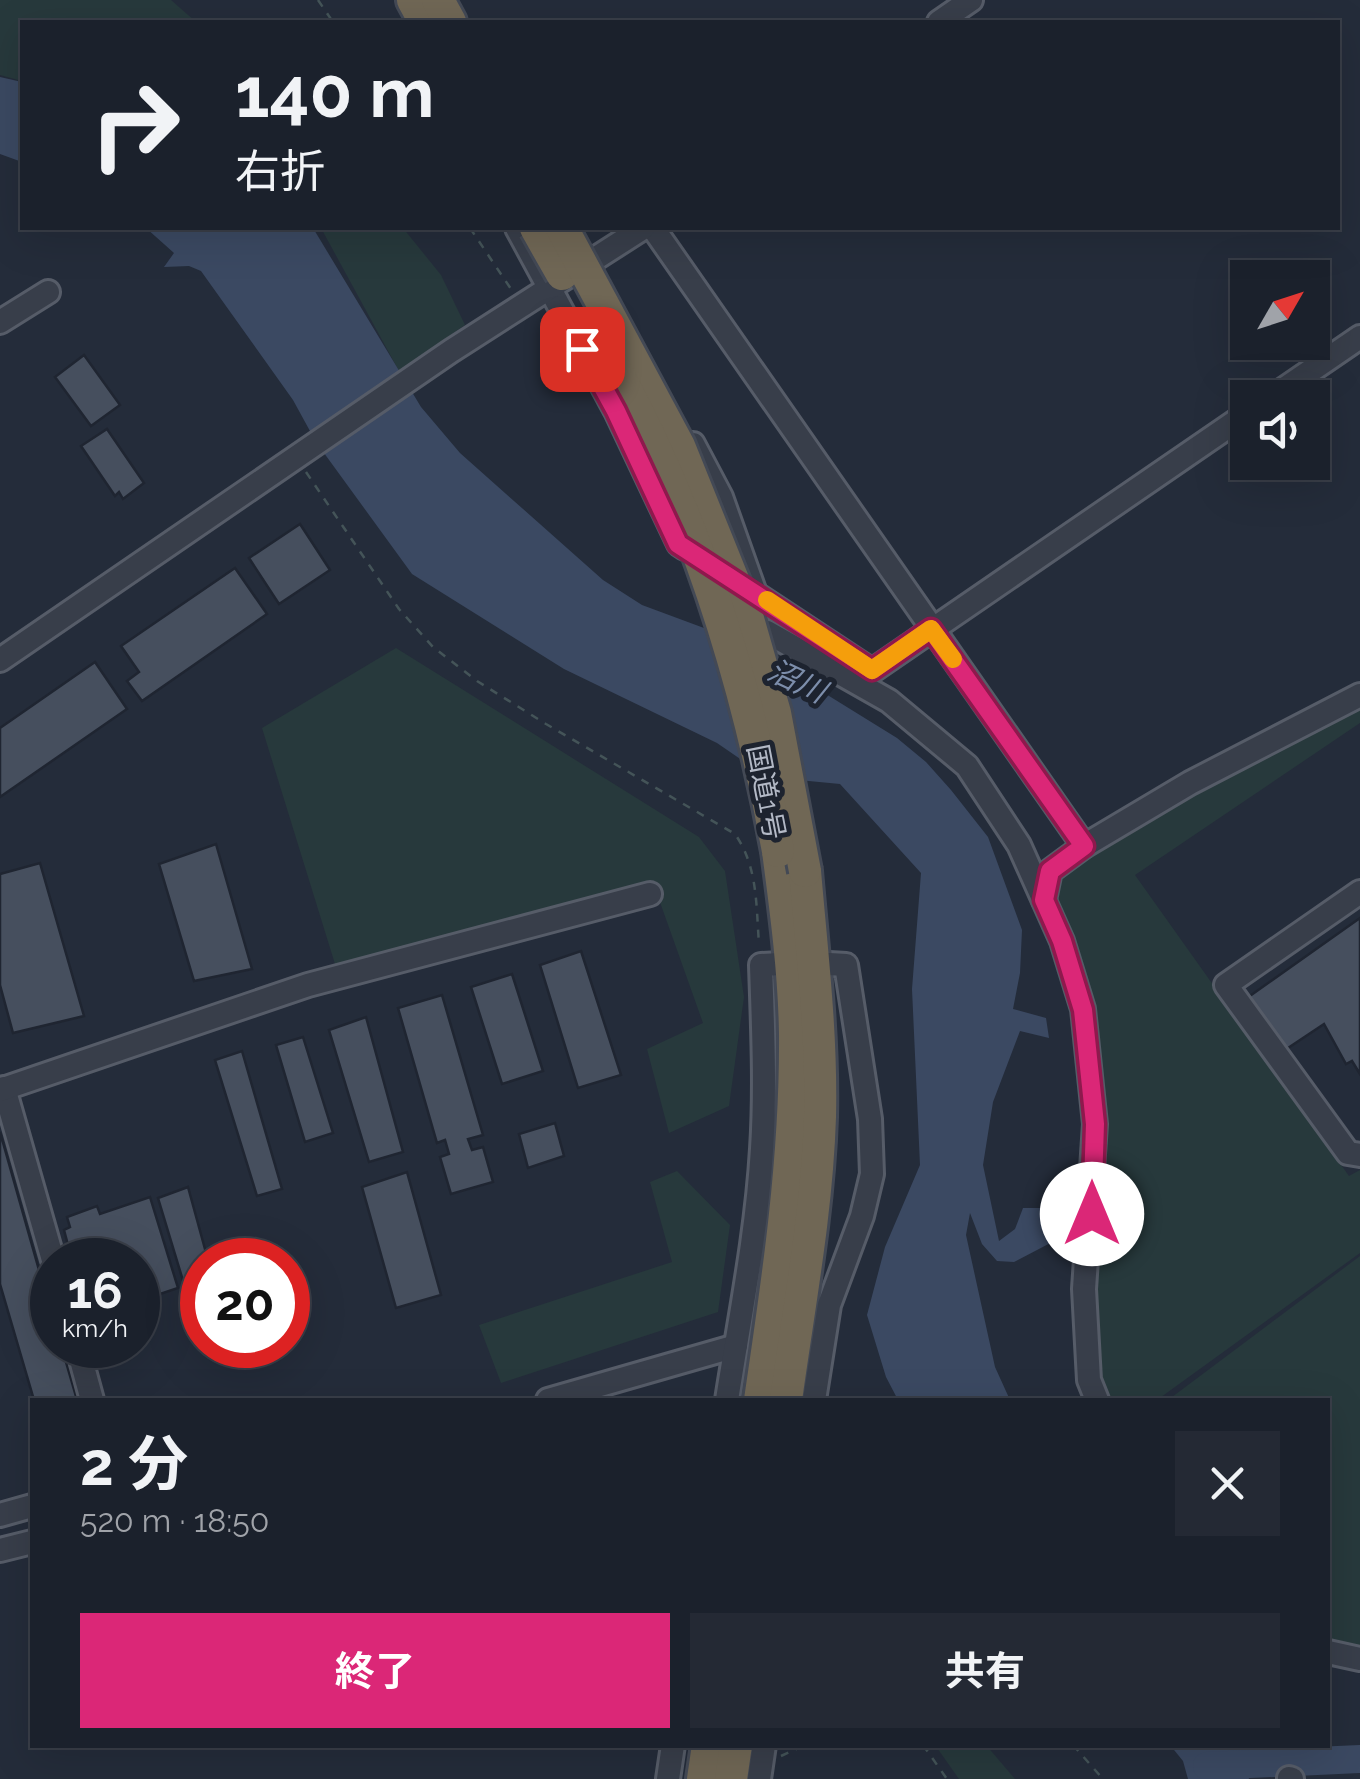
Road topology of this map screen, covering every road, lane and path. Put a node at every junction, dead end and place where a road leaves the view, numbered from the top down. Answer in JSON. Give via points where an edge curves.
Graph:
{"nodes":[{"id":1,"x":971,"y":0,"type":"edge"},
{"id":2,"x":941,"y":20,"type":"edge"},
{"id":3,"x":471,"y":230,"type":"edge"},
{"id":4,"x":518,"y":230,"type":"edge"},
{"id":5,"x":537,"y":230,"type":"edge"},
{"id":6,"x":563,"y":230,"type":"edge"},
{"id":7,"x":575,"y":230,"type":"edge"},
{"id":8,"x":640,"y":230,"type":"edge"},
{"id":9,"x":653,"y":230,"type":"edge"},
{"id":10,"x":592,"y":260,"type":"junction"},
{"id":11,"x":549,"y":288,"type":"junction"},
{"id":12,"x":48,"y":292,"type":"dead end"},
{"id":13,"x":523,"y":307,"type":"junction"},
{"id":14,"x":0,"y":322,"type":"edge"},
{"id":15,"x":1360,"y":337,"type":"edge"},
{"id":16,"x":1297,"y":380,"type":"edge"},
{"id":17,"x":1230,"y":426,"type":"edge"},
{"id":18,"x":299,"y":456,"type":"junction"},
{"id":19,"x":755,"y":592,"type":"junction"},
{"id":20,"x":931,"y":629,"type":"junction"},
{"id":21,"x":767,"y":632,"type":"dead end"},
{"id":22,"x":0,"y":660,"type":"edge"},
{"id":23,"x":1360,"y":695,"type":"edge"},
{"id":24,"x":1084,"y":846,"type":"junction"},
{"id":25,"x":1360,"y":892,"type":"edge"},
{"id":26,"x":650,"y":894,"type":"dead end"},
{"id":27,"x":1044,"y":900,"type":"junction"},
{"id":28,"x":829,"y":964,"type":"dead end"},
{"id":29,"x":770,"y":965,"type":"joint"},
{"id":30,"x":2,"y":1089,"type":"edge"},
{"id":31,"x":1360,"y":1156,"type":"edge"},
{"id":32,"x":46,"y":1238,"type":"edge"},
{"id":33,"x":736,"y":1346,"type":"junction"},
{"id":34,"x":83,"y":1368,"type":"edge"},
{"id":35,"x":91,"y":1398,"type":"edge"},
{"id":36,"x":555,"y":1398,"type":"edge"},
{"id":37,"x":727,"y":1398,"type":"edge"},
{"id":38,"x":760,"y":1398,"type":"edge"},
{"id":39,"x":786,"y":1398,"type":"edge"},
{"id":40,"x":814,"y":1398,"type":"edge"},
{"id":41,"x":1096,"y":1398,"type":"edge"},
{"id":42,"x":30,"y":1507,"type":"edge"},
{"id":43,"x":0,"y":1516,"type":"edge"},
{"id":44,"x":30,"y":1542,"type":"edge"},
{"id":45,"x":0,"y":1550,"type":"edge"},
{"id":46,"x":1330,"y":1652,"type":"edge"},
{"id":47,"x":1360,"y":1659,"type":"edge"},
{"id":48,"x":673,"y":1748,"type":"edge"},
{"id":49,"x":708,"y":1748,"type":"edge"},
{"id":50,"x":925,"y":1748,"type":"edge"},
{"id":51,"x":1076,"y":1748,"type":"edge"},
{"id":52,"x":668,"y":1779,"type":"edge"},
{"id":53,"x":703,"y":1779,"type":"edge"},
{"id":54,"x":947,"y":1779,"type":"edge"},
{"id":55,"x":1103,"y":1779,"type":"edge"}],
"edges":[{"from":1,"to":2,"type":"street"},
{"from":3,"to":13,"type":"path"},
{"from":4,"to":11,"type":"street"},
{"from":5,"to":38,"type":"highway","name":"国道1号","bridge":true,"via":[[618,376],[696,545],[750,716],[778,851],[795,1035],[788,1192]]},
{"from":6,"to":39,"type":"highway","name":"国道1号","bridge":true,"via":[[680,446],[746,612],[775,714],[805,871],[820,1042],[815,1196]]},
{"from":7,"to":10,"type":"street"},
{"from":8,"to":10,"type":"street"},
{"from":9,"to":20,"type":"street"},
{"from":10,"to":11,"type":"street"},
{"from":10,"to":19,"type":"street","via":[[721,496]]},
{"from":11,"to":13,"type":"street"},
{"from":11,"to":19,"type":"street","via":[[678,544]]},
{"from":12,"to":14,"type":"street"},
{"from":13,"to":18,"type":"street"},
{"from":15,"to":16,"type":"street"},
{"from":17,"to":20,"type":"street"},
{"from":18,"to":22,"type":"street"},
{"from":18,"to":29,"type":"path","via":[[399,609],[434,646],[546,724],[735,834],[754,874]]},
{"from":19,"to":20,"type":"street","via":[[872,670]]},
{"from":20,"to":24,"type":"street"},
{"from":21,"to":27,"type":"street","via":[[889,700],[967,766],[1019,845]]},
{"from":23,"to":24,"type":"street"},
{"from":24,"to":27,"type":"street","via":[[1050,871]]},
{"from":25,"to":31,"type":"street","via":[[1226,984],[1348,1153]]},
{"from":26,"to":30,"type":"street","via":[[308,986]]},
{"from":27,"to":41,"type":"street","via":[[1083,1010],[1095,1124],[1084,1289],[1089,1380]]},
{"from":28,"to":40,"type":"street","via":[[846,965],[872,1174],[829,1305]]},
{"from":29,"to":33,"type":"street","via":[[762,1150]]},
{"from":30,"to":32,"type":"street"},
{"from":33,"to":36,"type":"street"},
{"from":33,"to":37,"type":"street"},
{"from":34,"to":35,"type":"street"},
{"from":42,"to":43,"type":"street"},
{"from":44,"to":45,"type":"street"},
{"from":46,"to":47,"type":"street"},
{"from":48,"to":52,"type":"street"},
{"from":49,"to":53,"type":"highway"},
{"from":50,"to":54,"type":"path"},
{"from":51,"to":55,"type":"path"}]}
